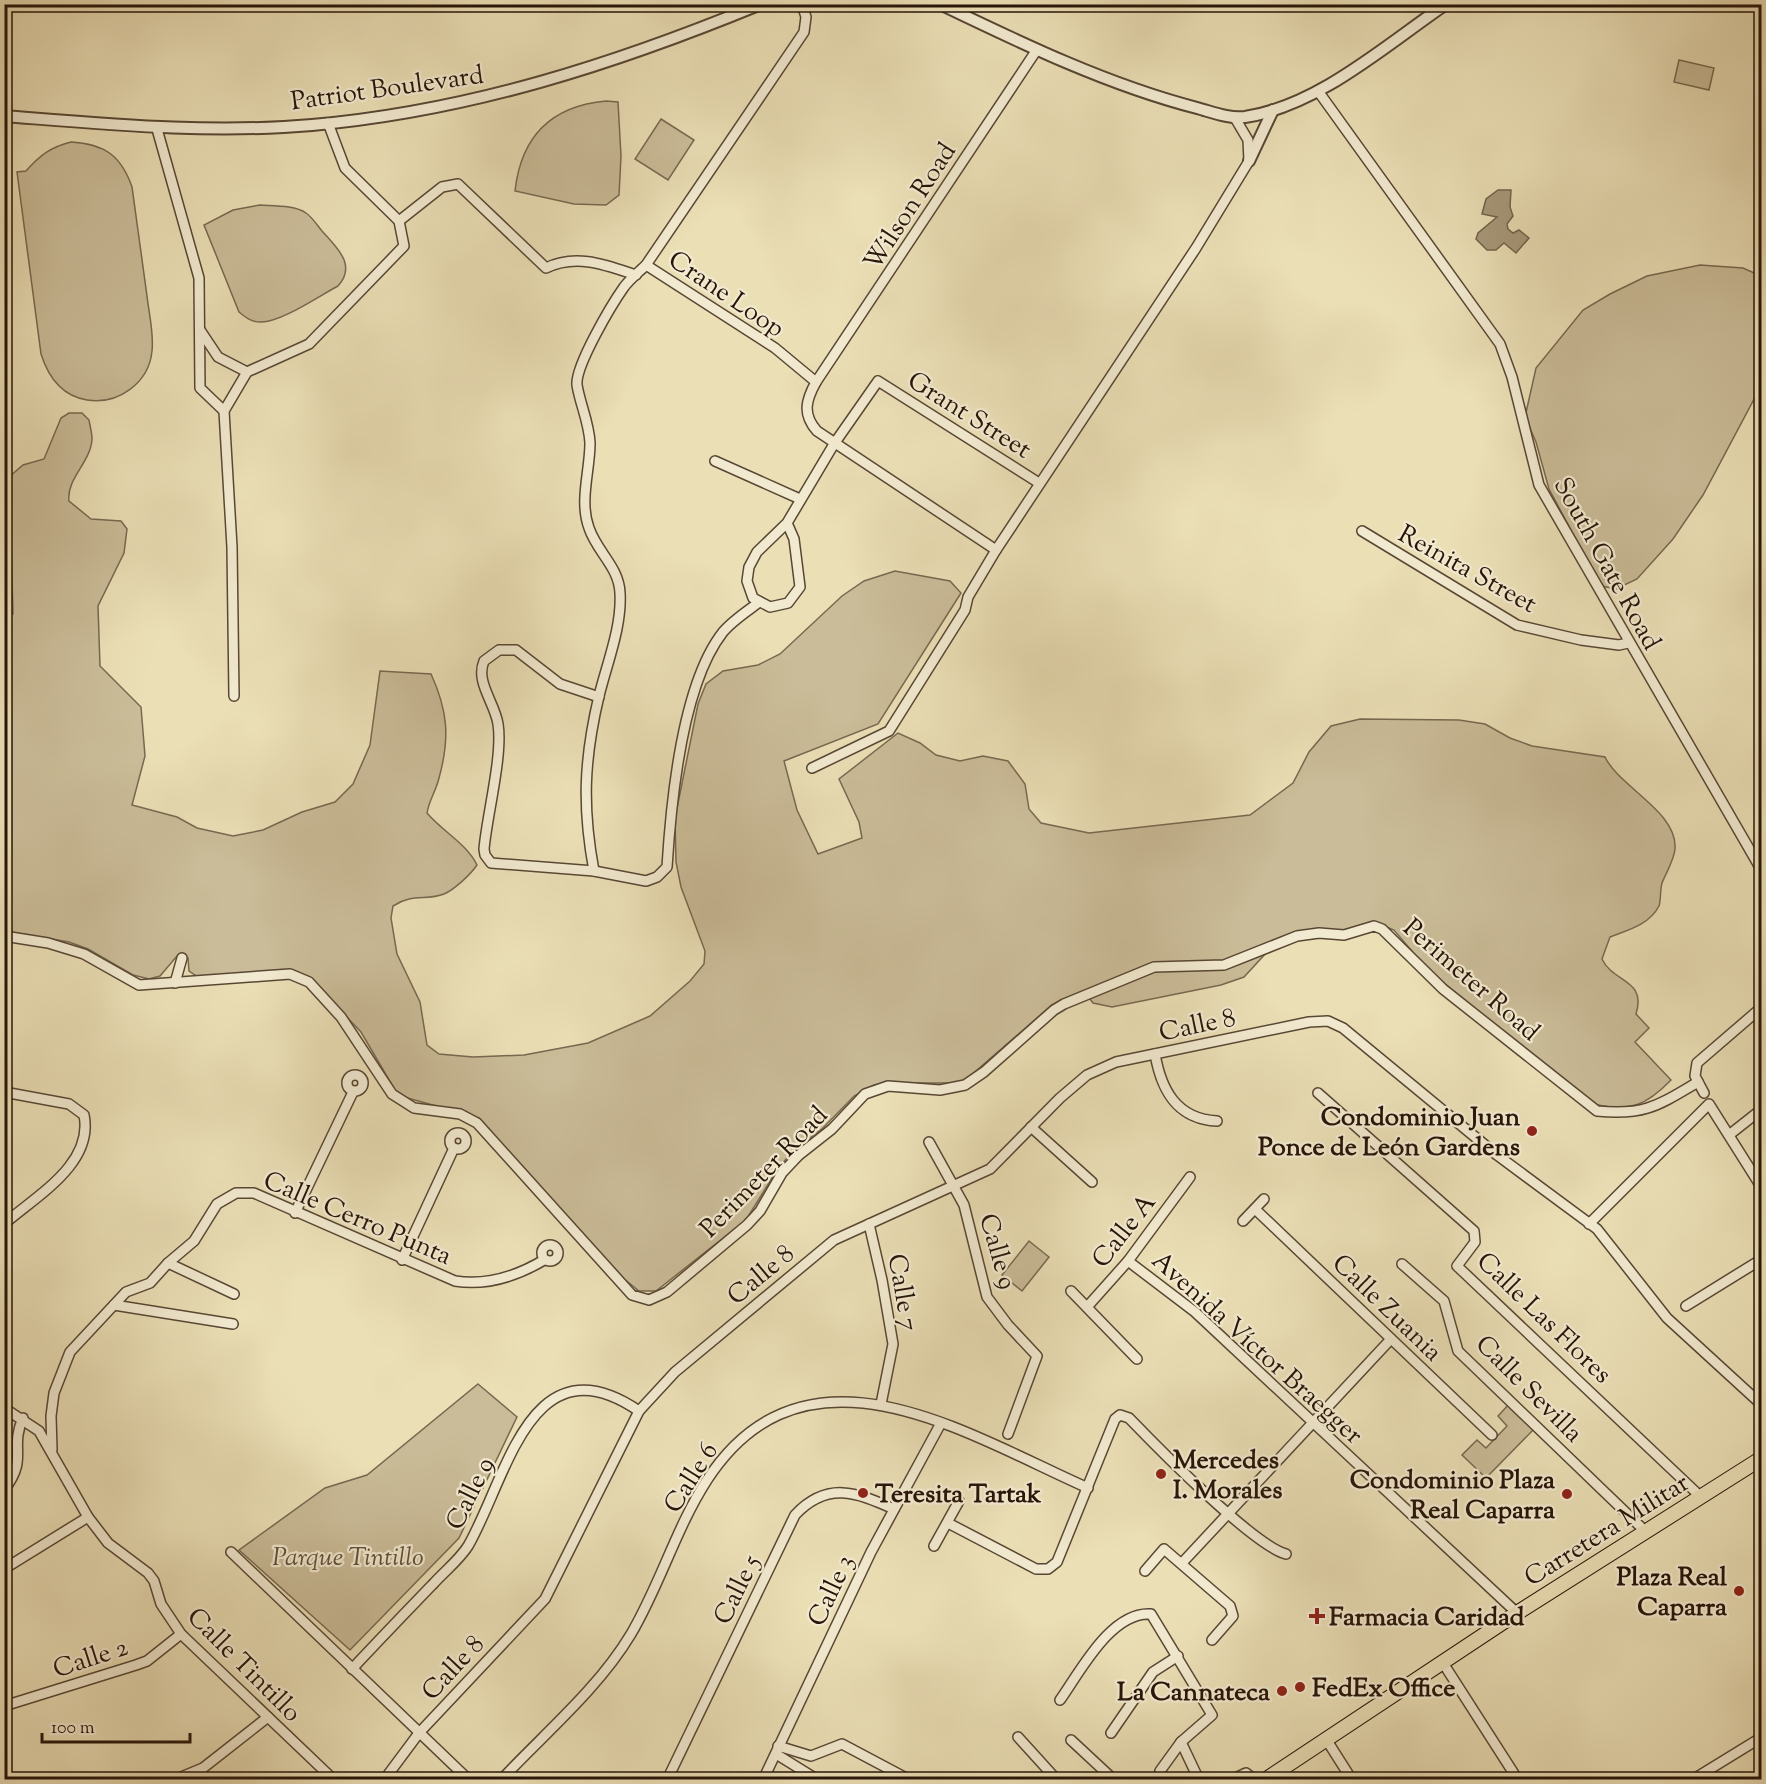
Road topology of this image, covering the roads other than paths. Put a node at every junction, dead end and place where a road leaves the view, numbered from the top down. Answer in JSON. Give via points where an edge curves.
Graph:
{"nodes":[{"id":1,"x":761,"y":4,"type":"edge"},
{"id":2,"x":802,"y":4,"type":"edge"},
{"id":3,"x":940,"y":4,"type":"edge"},
{"id":4,"x":1446,"y":4,"type":"edge"},
{"id":5,"x":1036,"y":51,"type":"junction"},
{"id":6,"x":1318,"y":91,"type":"junction"},
{"id":7,"x":1274,"y":109,"type":"junction"},
{"id":8,"x":4,"y":116,"type":"edge"},
{"id":9,"x":1235,"y":118,"type":"junction"},
{"id":10,"x":328,"y":123,"type":"junction"},
{"id":11,"x":157,"y":129,"type":"junction"},
{"id":12,"x":1249,"y":161,"type":"junction"},
{"id":13,"x":399,"y":221,"type":"junction"},
{"id":14,"x":646,"y":265,"type":"junction"},
{"id":15,"x":636,"y":275,"type":"junction"},
{"id":16,"x":200,"y":330,"type":"junction"},
{"id":17,"x":247,"y":372,"type":"junction"},
{"id":18,"x":816,"y":382,"type":"junction"},
{"id":19,"x":224,"y":411,"type":"junction"},
{"id":20,"x":834,"y":444,"type":"junction"},
{"id":21,"x":715,"y":461,"type":"dead end"},
{"id":22,"x":1039,"y":483,"type":"junction"},
{"id":23,"x":800,"y":499,"type":"junction"},
{"id":24,"x":787,"y":523,"type":"junction"},
{"id":25,"x":1362,"y":531,"type":"dead end"},
{"id":26,"x":996,"y":550,"type":"junction"},
{"id":27,"x":758,"y":603,"type":"junction"},
{"id":28,"x":1628,"y":643,"type":"junction"},
{"id":29,"x":234,"y":696,"type":"dead end"},
{"id":30,"x":599,"y":697,"type":"junction"},
{"id":31,"x":812,"y":768,"type":"dead end"},
{"id":32,"x":594,"y":871,"type":"junction"},
{"id":33,"x":1761,"y":871,"type":"edge"},
{"id":34,"x":4,"y":936,"type":"edge"},
{"id":35,"x":182,"y":958,"type":"dead end"},
{"id":36,"x":175,"y":983,"type":"junction"},
{"id":37,"x":1761,"y":1007,"type":"edge"},
{"id":38,"x":1155,"y":1054,"type":"junction"},
{"id":39,"x":1698,"y":1082,"type":"junction"},
{"id":40,"x":4,"y":1092,"type":"edge"},
{"id":41,"x":353,"y":1092,"type":"dead end"},
{"id":42,"x":1318,"y":1093,"type":"dead end"},
{"id":43,"x":1704,"y":1093,"type":"dead end"},
{"id":44,"x":1761,"y":1109,"type":"edge"},
{"id":45,"x":1217,"y":1121,"type":"dead end"},
{"id":46,"x":1031,"y":1126,"type":"junction"},
{"id":47,"x":1729,"y":1135,"type":"junction"},
{"id":48,"x":929,"y":1142,"type":"dead end"},
{"id":49,"x":454,"y":1148,"type":"dead end"},
{"id":50,"x":1190,"y":1177,"type":"dead end"},
{"id":51,"x":1092,"y":1182,"type":"dead end"},
{"id":52,"x":955,"y":1187,"type":"junction"},
{"id":53,"x":1761,"y":1188,"type":"edge"},
{"id":54,"x":1264,"y":1199,"type":"dead end"},
{"id":55,"x":1255,"y":1209,"type":"junction"},
{"id":56,"x":295,"y":1213,"type":"junction"},
{"id":57,"x":1243,"y":1221,"type":"dead end"},
{"id":58,"x":4,"y":1224,"type":"edge"},
{"id":59,"x":869,"y":1224,"type":"junction"},
{"id":60,"x":1589,"y":1224,"type":"junction"},
{"id":61,"x":1761,"y":1259,"type":"edge"},
{"id":62,"x":402,"y":1260,"type":"junction"},
{"id":63,"x":544,"y":1260,"type":"dead end"},
{"id":64,"x":1128,"y":1261,"type":"junction"},
{"id":65,"x":168,"y":1263,"type":"junction"},
{"id":66,"x":1402,"y":1264,"type":"dead end"},
{"id":67,"x":1071,"y":1291,"type":"dead end"},
{"id":68,"x":234,"y":1294,"type":"dead end"},
{"id":69,"x":114,"y":1305,"type":"junction"},
{"id":70,"x":1686,"y":1306,"type":"dead end"},
{"id":71,"x":1087,"y":1307,"type":"junction"},
{"id":72,"x":233,"y":1324,"type":"dead end"},
{"id":73,"x":1391,"y":1339,"type":"junction"},
{"id":74,"x":1137,"y":1359,"type":"dead end"},
{"id":75,"x":881,"y":1404,"type":"junction"},
{"id":76,"x":1761,"y":1405,"type":"edge"},
{"id":77,"x":4,"y":1408,"type":"edge"},
{"id":78,"x":639,"y":1412,"type":"junction"},
{"id":79,"x":23,"y":1418,"type":"junction"},
{"id":80,"x":940,"y":1423,"type":"junction"},
{"id":81,"x":1314,"y":1423,"type":"junction"},
{"id":82,"x":1008,"y":1434,"type":"dead end"},
{"id":83,"x":1492,"y":1435,"type":"dead end"},
{"id":84,"x":52,"y":1450,"type":"junction"},
{"id":85,"x":1761,"y":1458,"type":"edge"},
{"id":86,"x":1088,"y":1488,"type":"junction"},
{"id":87,"x":4,"y":1490,"type":"edge"},
{"id":88,"x":1701,"y":1497,"type":"junction"},
{"id":89,"x":959,"y":1502,"type":"dead end"},
{"id":90,"x":894,"y":1509,"type":"junction"},
{"id":91,"x":1228,"y":1512,"type":"junction"},
{"id":92,"x":88,"y":1517,"type":"junction"},
{"id":93,"x":948,"y":1523,"type":"junction"},
{"id":94,"x":1646,"y":1532,"type":"junction"},
{"id":95,"x":934,"y":1546,"type":"dead end"},
{"id":96,"x":231,"y":1552,"type":"dead end"},
{"id":97,"x":1286,"y":1554,"type":"dead end"},
{"id":98,"x":1182,"y":1563,"type":"junction"},
{"id":99,"x":4,"y":1569,"type":"edge"},
{"id":100,"x":1145,"y":1571,"type":"dead end"},
{"id":101,"x":1517,"y":1613,"type":"junction"},
{"id":102,"x":181,"y":1634,"type":"junction"},
{"id":103,"x":1212,"y":1640,"type":"dead end"},
{"id":104,"x":1178,"y":1656,"type":"junction"},
{"id":105,"x":1443,"y":1662,"type":"junction"},
{"id":106,"x":352,"y":1669,"type":"junction"},
{"id":107,"x":1060,"y":1701,"type":"dead end"},
{"id":108,"x":4,"y":1706,"type":"edge"},
{"id":109,"x":268,"y":1716,"type":"junction"},
{"id":110,"x":419,"y":1733,"type":"junction"},
{"id":111,"x":1111,"y":1733,"type":"dead end"},
{"id":112,"x":1018,"y":1737,"type":"dead end"},
{"id":113,"x":1761,"y":1737,"type":"edge"},
{"id":114,"x":1326,"y":1739,"type":"junction"},
{"id":115,"x":1071,"y":1740,"type":"dead end"},
{"id":116,"x":1181,"y":1742,"type":"junction"},
{"id":117,"x":777,"y":1750,"type":"junction"},
{"id":118,"x":203,"y":1768,"type":"junction"},
{"id":119,"x":1160,"y":1770,"type":"dead end"},
{"id":120,"x":174,"y":1779,"type":"edge"},
{"id":121,"x":204,"y":1779,"type":"edge"},
{"id":122,"x":334,"y":1779,"type":"edge"},
{"id":123,"x":384,"y":1779,"type":"edge"},
{"id":124,"x":469,"y":1779,"type":"edge"},
{"id":125,"x":501,"y":1779,"type":"edge"},
{"id":126,"x":667,"y":1779,"type":"edge"},
{"id":127,"x":763,"y":1779,"type":"edge"},
{"id":128,"x":819,"y":1779,"type":"edge"},
{"id":129,"x":908,"y":1779,"type":"edge"},
{"id":130,"x":1058,"y":1779,"type":"edge"},
{"id":131,"x":1114,"y":1779,"type":"edge"},
{"id":132,"x":1198,"y":1779,"type":"edge"},
{"id":133,"x":1231,"y":1779,"type":"edge"},
{"id":134,"x":1256,"y":1779,"type":"edge"},
{"id":135,"x":1265,"y":1779,"type":"edge"},
{"id":136,"x":1352,"y":1779,"type":"edge"},
{"id":137,"x":1518,"y":1779,"type":"edge"},
{"id":138,"x":1692,"y":1779,"type":"edge"}],
"edges":[{"from":1,"to":10,"type":"street","name":"Patriot Boulevard","via":[[658,46],[568,76],[465,102]]},
{"from":2,"to":14,"type":"street","name":"Crane Loop","via":[[806,17],[804,32]]},
{"from":3,"to":5,"type":"street"},
{"from":4,"to":6,"type":"street"},
{"from":5,"to":9,"type":"street","via":[[1175,102]]},
{"from":5,"to":18,"type":"street","name":"Wilson Road"},
{"from":6,"to":7,"type":"street"},
{"from":6,"to":28,"type":"street","name":"South Gate Road","via":[[1500,344],[1539,484]]},
{"from":7,"to":9,"type":"street"},
{"from":7,"to":12,"type":"street"},
{"from":8,"to":11,"type":"street","name":"Patriot Boulevard"},
{"from":9,"to":12,"type":"street","via":[[1248,140]]},
{"from":10,"to":11,"type":"street","name":"Patriot Boulevard"},
{"from":10,"to":13,"type":"street","via":[[345,168]]},
{"from":11,"to":16,"type":"street","via":[[199,278]]},
{"from":12,"to":22,"type":"street","via":[[1196,248]]},
{"from":13,"to":15,"type":"street","via":[[442,187],[458,184],[546,268],[561,261],[577,260]]},
{"from":13,"to":17,"type":"street","via":[[404,246],[309,344]]},
{"from":14,"to":15,"type":"street"},
{"from":14,"to":18,"type":"street","name":"Crane Loop","via":[[775,348]]},
{"from":15,"to":30,"type":"street","via":[[615,301],[578,375],[577,385],[590,440],[586,517],[589,530],[614,568],[620,592]]},
{"from":16,"to":17,"type":"street","via":[[218,357]]},
{"from":16,"to":19,"type":"street","via":[[200,388]]},
{"from":17,"to":19,"type":"street"},
{"from":18,"to":20,"type":"street","via":[[807,398],[806,413],[811,424]]},
{"from":19,"to":29,"type":"street"},
{"from":20,"to":22,"type":"street","name":"Grant Street","via":[[878,381]]},
{"from":20,"to":23,"type":"street"},
{"from":20,"to":26,"type":"street"},
{"from":21,"to":23,"type":"street"},
{"from":22,"to":26,"type":"street"},
{"from":23,"to":24,"type":"street"},
{"from":24,"to":27,"type":"street","via":[[749,567],[748,588]]},
{"from":24,"to":27,"type":"street","via":[[794,538],[801,581],[798,592],[783,606],[770,608]]},
{"from":25,"to":28,"type":"street","name":"Reinita Street","via":[[1518,625],[1581,640]]},
{"from":26,"to":31,"type":"street","via":[[968,597],[965,610],[890,730]]},
{"from":27,"to":32,"type":"street","via":[[723,632],[702,666],[673,793],[667,867],[657,878],[646,881]]},
{"from":28,"to":33,"type":"street","name":"South Gate Road"},
{"from":30,"to":32,"type":"street","via":[[584,784],[586,831]]},
{"from":30,"to":32,"type":"street","via":[[560,684],[511,648],[494,653],[481,668],[498,723],[484,855],[495,865]]},
{"from":34,"to":36,"type":"street","name":"Perimeter Road","via":[[84,954],[139,986]]},
{"from":35,"to":36,"type":"street"},
{"from":36,"to":39,"type":"street","name":"Perimeter Road","via":[[290,974],[309,982],[340,1017],[392,1094],[414,1108],[460,1114],[477,1123],[632,1295],[649,1300],[667,1292],[747,1225],[782,1173],[865,1094],[888,1086],[940,1090],[965,1085],[1064,1004],[1138,972],[1224,965],[1297,936],[1344,935],[1374,926],[1382,929],[1443,989],[1597,1111],[1651,1109]]},
{"from":37,"to":39,"type":"street","via":[[1697,1063]]},
{"from":38,"to":45,"type":"street","via":[[1160,1078],[1170,1097],[1202,1120]]},
{"from":38,"to":46,"type":"street","name":"Calle 8","via":[[1116,1062],[1087,1075]]},
{"from":38,"to":60,"type":"street","name":"Calle 8","via":[[1328,1021],[1343,1028]]},
{"from":39,"to":43,"type":"street"},
{"from":40,"to":58,"type":"street","via":[[69,1104],[84,1115],[87,1129],[67,1170]]},
{"from":41,"to":56,"type":"street"},
{"from":42,"to":88,"type":"street","name":"Calle Las Flores","via":[[1474,1231],[1475,1242],[1457,1266]]},
{"from":44,"to":47,"type":"street"},
{"from":46,"to":51,"type":"street"},
{"from":46,"to":52,"type":"street","name":"Calle 8","via":[[990,1169]]},
{"from":47,"to":53,"type":"street"},
{"from":47,"to":60,"type":"street","via":[[1708,1104]]},
{"from":48,"to":52,"type":"street","name":"Calle 9"},
{"from":49,"to":62,"type":"street"},
{"from":50,"to":64,"type":"street","name":"Calle A"},
{"from":52,"to":59,"type":"street","name":"Calle 8"},
{"from":52,"to":82,"type":"street","name":"Calle 9","via":[[964,1205],[982,1283],[994,1309],[1037,1356]]},
{"from":54,"to":55,"type":"street"},
{"from":55,"to":57,"type":"street"},
{"from":55,"to":73,"type":"street","name":"Calle Zuania"},
{"from":56,"to":62,"type":"street","name":"Calle Cerro Punta"},
{"from":56,"to":65,"type":"street","name":"Calle Cerro Punta","via":[[254,1194],[230,1195],[213,1208],[194,1241]]},
{"from":59,"to":75,"type":"street","name":"Calle 7","via":[[893,1344]]},
{"from":59,"to":78,"type":"street","name":"Calle 8","via":[[834,1240],[818,1253],[675,1372]]},
{"from":60,"to":76,"type":"street","via":[[1667,1318]]},
{"from":61,"to":70,"type":"street"},
{"from":62,"to":63,"type":"street","name":"Calle Cerro Punta","via":[[468,1283],[502,1279]]},
{"from":64,"to":71,"type":"street","name":"Calle A"},
{"from":64,"to":81,"type":"street","name":"Avenida Víctor Braegger","via":[[1195,1312]]},
{"from":65,"to":68,"type":"street"},
{"from":65,"to":69,"type":"street","name":"Calle Cerro Punta","via":[[150,1283],[126,1292]]},
{"from":66,"to":94,"type":"street","name":"Calle Sevilla","via":[[1444,1300],[1458,1351]]},
{"from":67,"to":71,"type":"street"},
{"from":69,"to":72,"type":"street"},
{"from":69,"to":84,"type":"street","name":"Calle Cerro Punta","via":[[70,1352],[54,1394]]},
{"from":71,"to":74,"type":"street"},
{"from":73,"to":81,"type":"street"},
{"from":73,"to":83,"type":"street","name":"Calle Zuania"},
{"from":75,"to":80,"type":"street","name":"Calle 6"},
{"from":75,"to":125,"type":"street","name":"Calle 6","via":[[837,1400],[800,1407],[766,1421],[727,1452],[706,1481],[632,1632],[611,1664]]},
{"from":77,"to":79,"type":"street","name":"Calle Tintillo"},
{"from":78,"to":106,"type":"street","name":"Calle 9","via":[[615,1396],[589,1392],[560,1396],[538,1409],[521,1433],[467,1548]]},
{"from":78,"to":110,"type":"street","name":"Calle 8","via":[[545,1599]]},
{"from":79,"to":84,"type":"street","name":"Calle Tintillo","via":[[39,1431]]},
{"from":79,"to":87,"type":"street","via":[[16,1434],[18,1467]]},
{"from":80,"to":86,"type":"street","name":"Calle 6"},
{"from":80,"to":90,"type":"street","name":"Calle 3"},
{"from":81,"to":91,"type":"street"},
{"from":81,"to":101,"type":"street","name":"Avenida Víctor Braegger"},
{"from":84,"to":92,"type":"street","name":"Calle Tintillo"},
{"from":85,"to":88,"type":"main road","name":"Carretera Militar"},
{"from":86,"to":91,"type":"street","via":[[1120,1415],[1129,1418]]},
{"from":86,"to":93,"type":"street","via":[[1057,1562],[1048,1569],[1036,1569]]},
{"from":88,"to":94,"type":"main road","name":"Carretera Militar"},
{"from":89,"to":93,"type":"street"},
{"from":90,"to":117,"type":"street","name":"Calle 3"},
{"from":90,"to":126,"type":"street","name":"Calle 5","via":[[843,1492],[821,1495],[795,1515]]},
{"from":91,"to":97,"type":"street","via":[[1276,1551]]},
{"from":91,"to":98,"type":"street"},
{"from":92,"to":99,"type":"street"},
{"from":92,"to":102,"type":"street","name":"Calle Tintillo","via":[[108,1543],[148,1573]]},
{"from":93,"to":95,"type":"street"},
{"from":94,"to":101,"type":"main road","name":"Carretera Militar"},
{"from":96,"to":106,"type":"street"},
{"from":98,"to":100,"type":"street","via":[[1164,1549]]},
{"from":98,"to":103,"type":"street","via":[[1232,1609],[1233,1616]]},
{"from":101,"to":105,"type":"main road","name":"Carretera Militar"},
{"from":102,"to":108,"type":"street","name":"Calle 2","via":[[147,1661]]},
{"from":102,"to":109,"type":"street","name":"Calle Tintillo"},
{"from":104,"to":107,"type":"street","via":[[1151,1614],[1139,1615],[1106,1634]]},
{"from":104,"to":111,"type":"street","via":[[1153,1672]]},
{"from":104,"to":116,"type":"street","via":[[1212,1715]]},
{"from":105,"to":114,"type":"main road","name":"Carretera Militar"},
{"from":105,"to":137,"type":"street"},
{"from":106,"to":110,"type":"street"},
{"from":109,"to":118,"type":"street"},
{"from":109,"to":122,"type":"street","name":"Calle Tintillo"},
{"from":110,"to":123,"type":"street","name":"Calle 8"},
{"from":110,"to":124,"type":"street"},
{"from":112,"to":130,"type":"street"},
{"from":113,"to":138,"type":"street"},
{"from":114,"to":135,"type":"main road","name":"Carretera Militar"},
{"from":114,"to":136,"type":"street"},
{"from":115,"to":131,"type":"street"},
{"from":116,"to":119,"type":"street"},
{"from":116,"to":132,"type":"street"},
{"from":117,"to":127,"type":"street","name":"Calle 3"},
{"from":117,"to":128,"type":"street"},
{"from":117,"to":129,"type":"street","via":[[811,1756],[842,1744]]},
{"from":118,"to":120,"type":"street"},
{"from":118,"to":121,"type":"street"},
{"from":133,"to":134,"type":"street","via":[[1246,1773]]}]}
